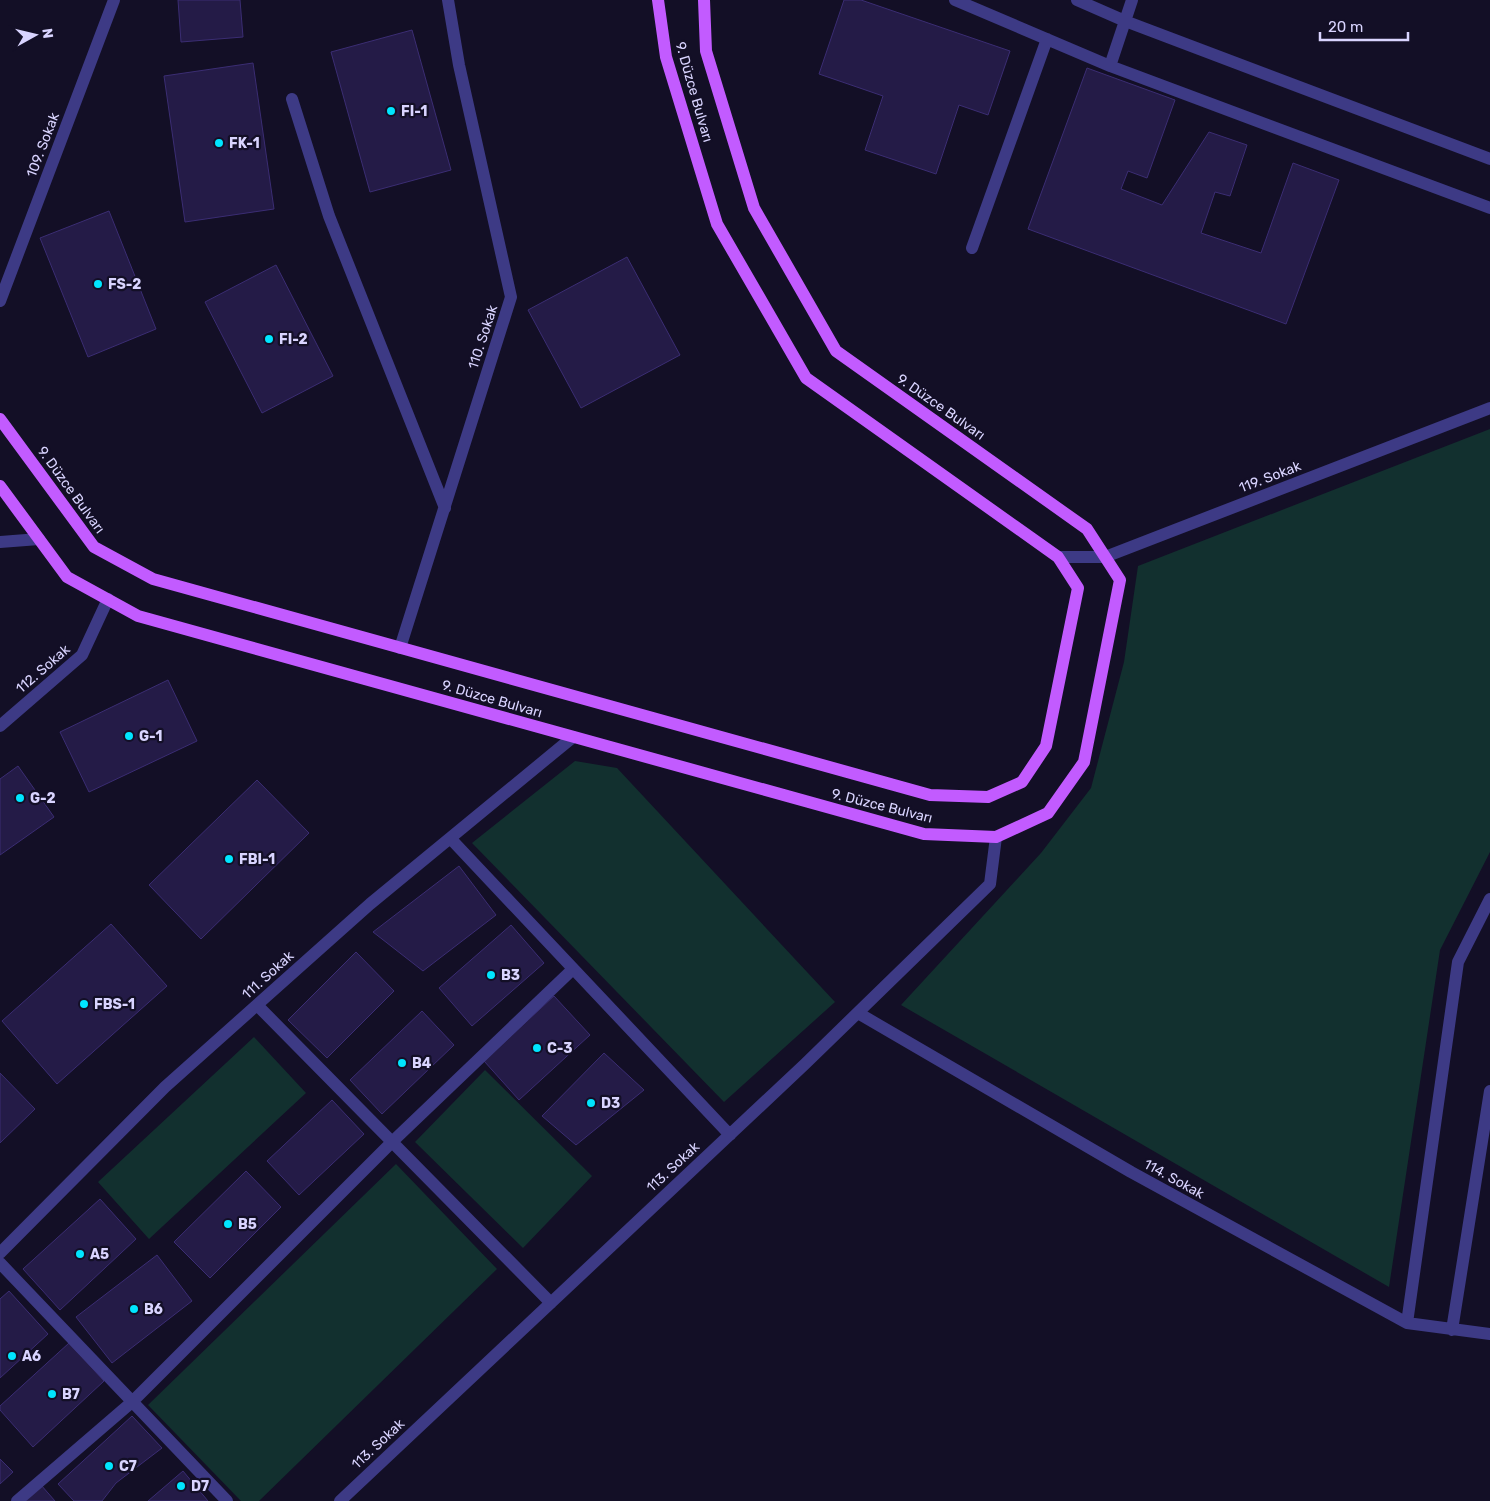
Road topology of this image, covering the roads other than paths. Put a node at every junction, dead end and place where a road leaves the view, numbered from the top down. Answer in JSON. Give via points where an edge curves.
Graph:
{"nodes":[{"id":1,"x":114,"y":0,"type":"edge"},
{"id":2,"x":448,"y":0,"type":"edge"},
{"id":3,"x":658,"y":0,"type":"edge"},
{"id":4,"x":704,"y":0,"type":"edge"},
{"id":5,"x":955,"y":0,"type":"edge"},
{"id":6,"x":1077,"y":0,"type":"edge"},
{"id":7,"x":1132,"y":0,"type":"edge"},
{"id":8,"x":1125,"y":21,"type":"junction"},
{"id":9,"x":1047,"y":39,"type":"junction"},
{"id":10,"x":1110,"y":66,"type":"junction"},
{"id":11,"x":292,"y":99,"type":"dead end"},
{"id":12,"x":1490,"y":159,"type":"edge"},
{"id":13,"x":1490,"y":208,"type":"edge"},
{"id":14,"x":972,"y":248,"type":"dead end"},
{"id":15,"x":0,"y":301,"type":"edge"},
{"id":16,"x":1490,"y":408,"type":"edge"},
{"id":17,"x":0,"y":419,"type":"edge"},
{"id":18,"x":0,"y":486,"type":"edge"},
{"id":19,"x":444,"y":508,"type":"junction"},
{"id":20,"x":39,"y":539,"type":"junction"},
{"id":21,"x":0,"y":542,"type":"edge"},
{"id":22,"x":1058,"y":557,"type":"junction"},
{"id":23,"x":1106,"y":558,"type":"junction"},
{"id":24,"x":108,"y":599,"type":"junction"},
{"id":25,"x":400,"y":648,"type":"junction"},
{"id":26,"x":0,"y":726,"type":"edge"},
{"id":27,"x":573,"y":737,"type":"junction"},
{"id":28,"x":996,"y":837,"type":"junction"},
{"id":29,"x":450,"y":838,"type":"junction"},
{"id":30,"x":1490,"y":899,"type":"edge"},
{"id":31,"x":573,"y":969,"type":"junction"},
{"id":32,"x":257,"y":1005,"type":"junction"},
{"id":33,"x":858,"y":1013,"type":"junction"},
{"id":34,"x":1490,"y":1091,"type":"edge"},
{"id":35,"x":730,"y":1135,"type":"junction"},
{"id":36,"x":392,"y":1142,"type":"junction"},
{"id":37,"x":0,"y":1254,"type":"edge"},
{"id":38,"x":0,"y":1263,"type":"edge"},
{"id":39,"x":551,"y":1302,"type":"junction"},
{"id":40,"x":1407,"y":1323,"type":"junction"},
{"id":41,"x":1452,"y":1330,"type":"junction"},
{"id":42,"x":1490,"y":1334,"type":"edge"},
{"id":43,"x":132,"y":1402,"type":"junction"},
{"id":44,"x":17,"y":1501,"type":"edge"},
{"id":45,"x":227,"y":1501,"type":"edge"},
{"id":46,"x":340,"y":1501,"type":"edge"}],
"edges":[{"from":1,"to":15,"type":"street","name":"109. Sokak"},
{"from":2,"to":19,"type":"street","name":"110. Sokak","via":[[459,65],[511,297]]},
{"from":3,"to":22,"type":"main road","name":"9. Düzce Bulvarı","via":[[666,57],[717,224],[806,378]]},
{"from":4,"to":23,"type":"main road","name":"9. Düzce Bulvarı","via":[[706,51],[754,208],[836,351],[1087,529]]},
{"from":5,"to":9,"type":"street"},
{"from":6,"to":8,"type":"street"},
{"from":7,"to":8,"type":"street"},
{"from":8,"to":10,"type":"street"},
{"from":8,"to":12,"type":"street"},
{"from":9,"to":10,"type":"street"},
{"from":9,"to":14,"type":"street"},
{"from":10,"to":13,"type":"street"},
{"from":11,"to":19,"type":"street","via":[[329,216]]},
{"from":16,"to":23,"type":"street","name":"119. Sokak"},
{"from":17,"to":25,"type":"main road","name":"9. Düzce Bulvarı","via":[[94,546],[153,579]]},
{"from":18,"to":20,"type":"main road","name":"9. Düzce Bulvarı"},
{"from":19,"to":25,"type":"street","name":"110. Sokak"},
{"from":20,"to":21,"type":"street"},
{"from":20,"to":24,"type":"main road","name":"9. Düzce Bulvarı","via":[[67,577]]},
{"from":22,"to":23,"type":"street","name":"119. Sokak"},
{"from":22,"to":25,"type":"main road","name":"9. Düzce Bulvarı","via":[[1078,588],[1046,746],[1022,782],[988,797],[930,795]]},
{"from":23,"to":28,"type":"main road","name":"9. Düzce Bulvarı","via":[[1120,580],[1084,762],[1048,813]]},
{"from":24,"to":26,"type":"street","name":"112. Sokak","via":[[82,655]]},
{"from":24,"to":27,"type":"main road","name":"9. Düzce Bulvarı","via":[[138,616]]},
{"from":27,"to":28,"type":"main road","name":"9. Düzce Bulvarı","via":[[924,834]]},
{"from":27,"to":29,"type":"street","name":"111. Sokak"},
{"from":28,"to":33,"type":"street","name":"113. Sokak","via":[[990,884]]},
{"from":29,"to":31,"type":"street"},
{"from":29,"to":32,"type":"street","name":"111. Sokak"},
{"from":30,"to":40,"type":"street","via":[[1458,962]]},
{"from":31,"to":35,"type":"street"},
{"from":31,"to":36,"type":"street"},
{"from":32,"to":36,"type":"street"},
{"from":32,"to":37,"type":"street","name":"111. Sokak","via":[[165,1087]]},
{"from":33,"to":35,"type":"street","name":"113. Sokak"},
{"from":33,"to":40,"type":"street","name":"114. Sokak","via":[[1131,1172]]},
{"from":34,"to":41,"type":"street"},
{"from":35,"to":39,"type":"street","name":"113. Sokak"},
{"from":36,"to":39,"type":"street"},
{"from":36,"to":43,"type":"street"},
{"from":38,"to":43,"type":"street"},
{"from":39,"to":46,"type":"street","name":"113. Sokak"},
{"from":40,"to":41,"type":"street","name":"114. Sokak"},
{"from":41,"to":42,"type":"street","name":"114. Sokak"},
{"from":43,"to":44,"type":"street"},
{"from":43,"to":45,"type":"street"}]}
